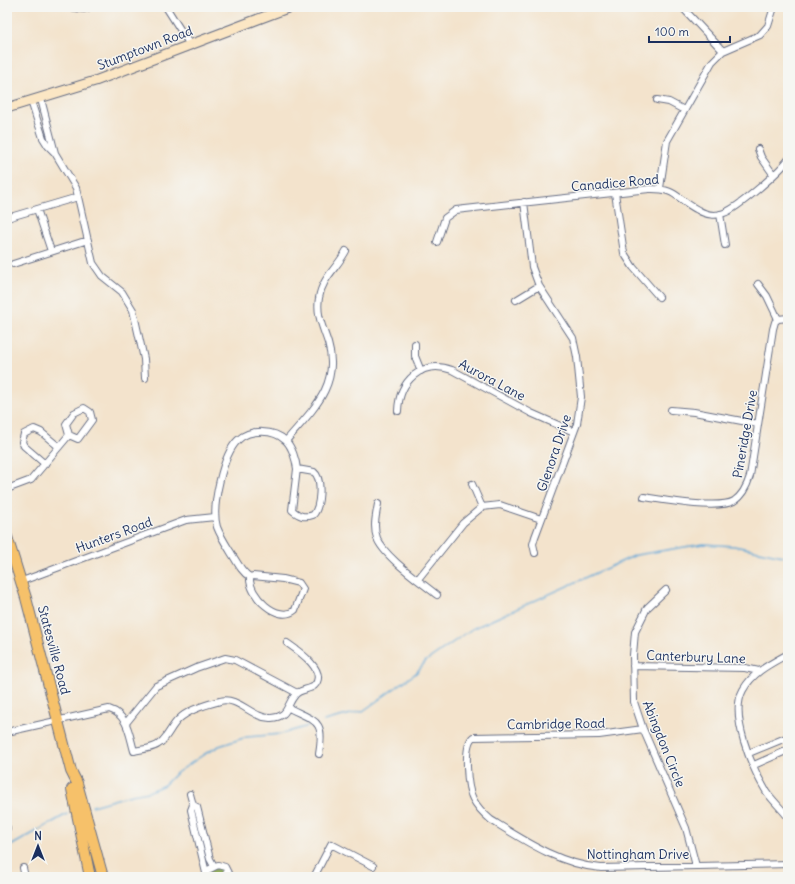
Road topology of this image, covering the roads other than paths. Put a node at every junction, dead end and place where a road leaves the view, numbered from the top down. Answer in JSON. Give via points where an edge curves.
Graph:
{"nodes":[{"id":1,"x":70,"y":7,"type":"edge"},
{"id":2,"x":90,"y":7,"type":"edge"},
{"id":3,"x":166,"y":7,"type":"edge"},
{"id":4,"x":290,"y":7,"type":"edge"},
{"id":5,"x":682,"y":7,"type":"edge"},
{"id":6,"x":774,"y":7,"type":"edge"},
{"id":7,"x":190,"y":45,"type":"junction"},
{"id":8,"x":723,"y":51,"type":"junction"},
{"id":9,"x":41,"y":99,"type":"junction"},
{"id":10,"x":657,"y":100,"type":"dead end"},
{"id":11,"x":31,"y":101,"type":"junction"},
{"id":12,"x":7,"y":108,"type":"edge"},
{"id":13,"x":684,"y":110,"type":"junction"},
{"id":14,"x":758,"y":149,"type":"dead end"},
{"id":15,"x":55,"y":153,"type":"junction"},
{"id":16,"x":788,"y":160,"type":"edge"},
{"id":17,"x":773,"y":174,"type":"junction"},
{"id":18,"x":660,"y":188,"type":"junction"},
{"id":19,"x":615,"y":193,"type":"junction"},
{"id":20,"x":78,"y":197,"type":"junction"},
{"id":21,"x":524,"y":202,"type":"junction"},
{"id":22,"x":37,"y":209,"type":"junction"},
{"id":23,"x":720,"y":214,"type":"junction"},
{"id":24,"x":7,"y":218,"type":"edge"},
{"id":25,"x":88,"y":240,"type":"junction"},
{"id":26,"x":437,"y":242,"type":"dead end"},
{"id":27,"x":725,"y":245,"type":"dead end"},
{"id":28,"x":51,"y":251,"type":"junction"},
{"id":29,"x":346,"y":251,"type":"dead end"},
{"id":30,"x":13,"y":264,"type":"dead end"},
{"id":31,"x":758,"y":284,"type":"dead end"},
{"id":32,"x":540,"y":286,"type":"junction"},
{"id":33,"x":659,"y":297,"type":"dead end"},
{"id":34,"x":516,"y":300,"type":"dead end"},
{"id":35,"x":788,"y":318,"type":"edge"},
{"id":36,"x":778,"y":319,"type":"junction"},
{"id":37,"x":415,"y":344,"type":"dead end"},
{"id":38,"x":421,"y":371,"type":"junction"},
{"id":39,"x":145,"y":378,"type":"dead end"},
{"id":40,"x":671,"y":410,"type":"dead end"},
{"id":41,"x":398,"y":411,"type":"dead end"},
{"id":42,"x":758,"y":424,"type":"junction"},
{"id":43,"x":574,"y":432,"type":"junction"},
{"id":44,"x":70,"y":435,"type":"junction"},
{"id":45,"x":286,"y":441,"type":"junction"},
{"id":46,"x":59,"y":447,"type":"junction"},
{"id":47,"x":45,"y":464,"type":"junction"},
{"id":48,"x":297,"y":469,"type":"junction"},
{"id":49,"x":472,"y":484,"type":"dead end"},
{"id":50,"x":7,"y":489,"type":"edge"},
{"id":51,"x":644,"y":497,"type":"dead end"},
{"id":52,"x":378,"y":504,"type":"dead end"},
{"id":53,"x":482,"y":507,"type":"junction"},
{"id":54,"x":215,"y":517,"type":"junction"},
{"id":55,"x":541,"y":519,"type":"junction"},
{"id":56,"x":7,"y":537,"type":"edge"},
{"id":57,"x":535,"y":553,"type":"dead end"},
{"id":58,"x":250,"y":577,"type":"junction"},
{"id":59,"x":418,"y":579,"type":"junction"},
{"id":60,"x":22,"y":581,"type":"junction"},
{"id":61,"x":666,"y":590,"type":"dead end"},
{"id":62,"x":437,"y":595,"type":"dead end"},
{"id":63,"x":287,"y":643,"type":"dead end"},
{"id":64,"x":788,"y":654,"type":"edge"},
{"id":65,"x":633,"y":666,"type":"junction"},
{"id":66,"x":759,"y":671,"type":"junction"},
{"id":67,"x":297,"y":693,"type":"junction"},
{"id":68,"x":289,"y":708,"type":"junction"},
{"id":69,"x":58,"y":719,"type":"junction"},
{"id":70,"x":126,"y":723,"type":"junction"},
{"id":71,"x":643,"y":729,"type":"junction"},
{"id":72,"x":7,"y":732,"type":"edge"},
{"id":73,"x":788,"y":737,"type":"edge"},
{"id":74,"x":470,"y":740,"type":"joint"},
{"id":75,"x":788,"y":750,"type":"edge"},
{"id":76,"x":750,"y":753,"type":"junction"},
{"id":77,"x":319,"y":754,"type":"dead end"},
{"id":78,"x":754,"y":765,"type":"junction"},
{"id":79,"x":71,"y":771,"type":"junction"},
{"id":80,"x":190,"y":794,"type":"dead end"},
{"id":81,"x":193,"y":805,"type":"junction"},
{"id":82,"x":788,"y":817,"type":"edge"},
{"id":83,"x":788,"y":864,"type":"edge"},
{"id":84,"x":214,"y":866,"type":"junction"},
{"id":85,"x":373,"y":866,"type":"dead end"},
{"id":86,"x":696,"y":866,"type":"junction"},
{"id":87,"x":23,"y":868,"type":"dead end"},
{"id":88,"x":205,"y":876,"type":"edge"},
{"id":89,"x":25,"y":877,"type":"edge"},
{"id":90,"x":90,"y":877,"type":"edge"},
{"id":91,"x":103,"y":877,"type":"edge"},
{"id":92,"x":230,"y":877,"type":"edge"},
{"id":93,"x":314,"y":877,"type":"edge"}],
"edges":[{"from":1,"to":2,"type":"street"},
{"from":3,"to":7,"type":"street"},
{"from":4,"to":7,"type":"street","name":"Stumptown Road"},
{"from":5,"to":8,"type":"street"},
{"from":6,"to":8,"type":"street","via":[[768,26],[760,35]]},
{"from":7,"to":9,"type":"street","name":"Stumptown Road"},
{"from":8,"to":13,"type":"street","via":[[712,62]]},
{"from":9,"to":11,"type":"street","name":"Stumptown Road"},
{"from":9,"to":15,"type":"street"},
{"from":10,"to":13,"type":"street","via":[[669,102]]},
{"from":11,"to":12,"type":"street","name":"Stumptown Road"},
{"from":11,"to":15,"type":"street","via":[[43,138]]},
{"from":13,"to":18,"type":"street","via":[[667,140]]},
{"from":14,"to":17,"type":"street"},
{"from":15,"to":20,"type":"street","via":[[76,188]]},
{"from":16,"to":17,"type":"street"},
{"from":17,"to":23,"type":"street","via":[[736,206]]},
{"from":18,"to":19,"type":"street","name":"Canadice Road"},
{"from":18,"to":23,"type":"street","name":"Canadice Road","via":[[674,192],[703,213]]},
{"from":19,"to":21,"type":"street","name":"Canadice Road"},
{"from":19,"to":33,"type":"street","via":[[624,253]]},
{"from":20,"to":22,"type":"street"},
{"from":20,"to":25,"type":"street"},
{"from":21,"to":26,"type":"street","name":"Canadice Road","via":[[452,211],[442,224]]},
{"from":21,"to":32,"type":"street","name":"Glenora Drive","via":[[532,267]]},
{"from":22,"to":24,"type":"street"},
{"from":22,"to":28,"type":"street"},
{"from":23,"to":27,"type":"street"},
{"from":25,"to":28,"type":"street"},
{"from":25,"to":39,"type":"street","via":[[93,263],[98,272],[122,292],[133,310],[144,359]]},
{"from":28,"to":30,"type":"street"},
{"from":29,"to":45,"type":"street","via":[[324,282],[319,297],[318,314],[331,353],[332,367],[328,383],[322,397]]},
{"from":31,"to":36,"type":"street"},
{"from":32,"to":34,"type":"street"},
{"from":32,"to":43,"type":"street","name":"Glenora Drive","via":[[571,333],[574,343],[581,397]]},
{"from":35,"to":36,"type":"street"},
{"from":36,"to":42,"type":"street","name":"Pineridge Drive","via":[[773,329]]},
{"from":37,"to":38,"type":"street","via":[[415,356]]},
{"from":38,"to":41,"type":"street","via":[[408,381],[400,392]]},
{"from":38,"to":43,"type":"street","name":"Aurora Lane","via":[[437,367],[452,370],[531,413]]},
{"from":40,"to":42,"type":"street"},
{"from":42,"to":51,"type":"street","name":"Pineridge Drive","via":[[748,482],[742,494],[734,501],[725,504],[703,504]]},
{"from":43,"to":55,"type":"street","name":"Glenora Drive"},
{"from":44,"to":44,"type":"street","via":[[78,439],[92,420],[90,412],[84,408],[74,413],[66,424]]},
{"from":44,"to":46,"type":"street"},
{"from":45,"to":48,"type":"street"},
{"from":45,"to":54,"type":"street","via":[[274,434],[262,432],[250,434],[237,441],[217,490]]},
{"from":46,"to":47,"type":"street"},
{"from":46,"to":47,"type":"street","via":[[34,429],[24,434],[24,446]]},
{"from":47,"to":50,"type":"street","via":[[31,480]]},
{"from":48,"to":48,"type":"street","via":[[292,510],[300,516],[309,517],[317,508],[319,479],[314,472]]},
{"from":49,"to":53,"type":"street"},
{"from":52,"to":59,"type":"street","via":[[375,528],[379,544]]},
{"from":53,"to":55,"type":"street","via":[[500,505]]},
{"from":53,"to":59,"type":"street","via":[[463,523]]},
{"from":54,"to":58,"type":"street","via":[[221,537],[241,569]]},
{"from":54,"to":60,"type":"street","name":"Hunters Road","via":[[186,520]]},
{"from":55,"to":57,"type":"street","name":"Glenora Drive","via":[[533,544]]},
{"from":56,"to":60,"type":"main road","name":"Statesville Road"},
{"from":58,"to":58,"type":"street","via":[[251,586],[256,594],[272,611],[284,614],[295,610],[303,590],[299,583]]},
{"from":59,"to":62,"type":"street"},
{"from":60,"to":69,"type":"main road","name":"Statesville Road"},
{"from":61,"to":65,"type":"street","name":"Abingdon Circle","via":[[651,604],[639,622],[634,642]]},
{"from":63,"to":67,"type":"street","via":[[306,658],[319,674],[314,686]]},
{"from":64,"to":66,"type":"street"},
{"from":65,"to":66,"type":"street","name":"Canterbury Lane","via":[[745,668]]},
{"from":65,"to":71,"type":"street","name":"Abingdon Circle","via":[[634,702]]},
{"from":66,"to":76,"type":"street","via":[[743,690],[739,704],[741,728]]},
{"from":67,"to":68,"type":"street"},
{"from":67,"to":70,"type":"street","via":[[235,660],[225,658],[156,686]]},
{"from":68,"to":70,"type":"street","via":[[279,716],[264,718],[228,700],[221,701],[186,714],[159,744],[134,751]]},
{"from":68,"to":77,"type":"street","via":[[317,723],[321,733]]},
{"from":69,"to":70,"type":"street","via":[[109,709],[116,711]]},
{"from":69,"to":72,"type":"street"},
{"from":69,"to":79,"type":"main road","name":"Statesville Road"},
{"from":71,"to":74,"type":"street","name":"Cambridge Road","via":[[610,735],[475,737]]},
{"from":71,"to":86,"type":"street","name":"Abingdon Circle","via":[[686,828]]},
{"from":73,"to":76,"type":"street"},
{"from":74,"to":86,"type":"street","name":"Nottingham Drive","via":[[467,754],[469,782],[471,795],[476,804],[491,820],[529,842],[564,860],[590,867]]},
{"from":75,"to":78,"type":"street"},
{"from":76,"to":78,"type":"street"},
{"from":78,"to":82,"type":"street","via":[[766,790]]},
{"from":79,"to":90,"type":"main road","name":"Statesville Road","via":[[71,784]]},
{"from":79,"to":91,"type":"main road","name":"Statesville Road","via":[[77,783]]},
{"from":80,"to":81,"type":"street"},
{"from":81,"to":84,"type":"street","via":[[197,807]]},
{"from":81,"to":88,"type":"street","via":[[191,810]]},
{"from":83,"to":86,"type":"street","name":"Nottingham Drive"},
{"from":84,"to":88,"type":"street"},
{"from":84,"to":92,"type":"street","via":[[225,867]]},
{"from":85,"to":93,"type":"street","via":[[331,844]]},
{"from":87,"to":89,"type":"street"}]}
